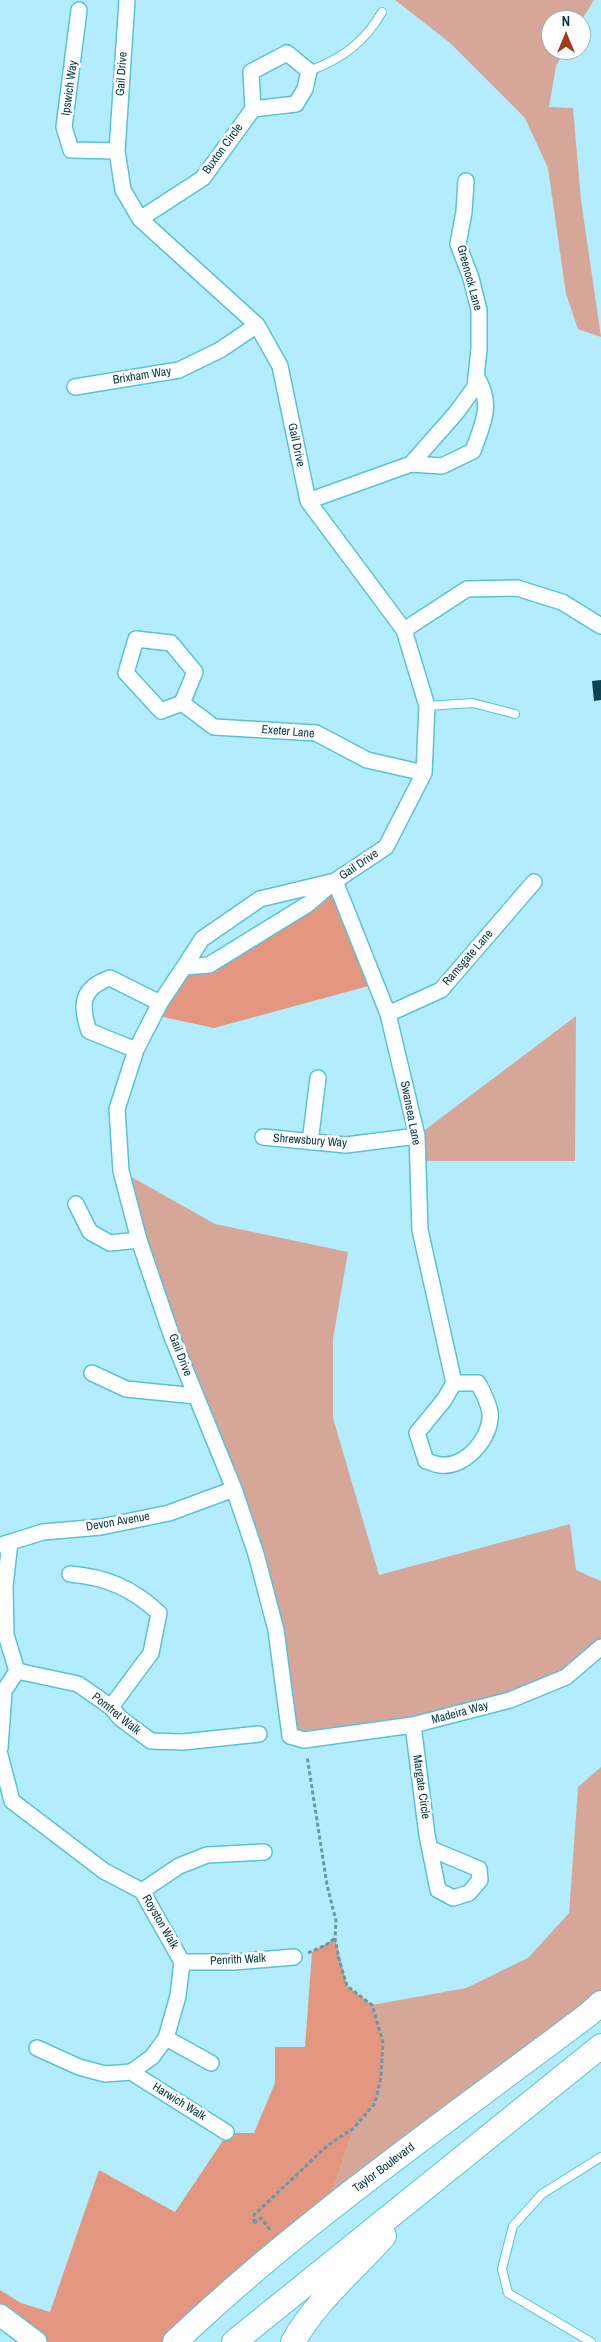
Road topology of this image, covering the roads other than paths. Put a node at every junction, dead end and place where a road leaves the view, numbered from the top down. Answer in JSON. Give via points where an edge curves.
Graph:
{"nodes":[{"id":1,"x":127,"y":0,"type":"edge"},
{"id":2,"x":79,"y":10,"type":"dead end"},
{"id":3,"x":382,"y":12,"type":"dead end"},
{"id":4,"x":309,"y":70,"type":"junction"},
{"id":5,"x":253,"y":109,"type":"junction"},
{"id":6,"x":117,"y":152,"type":"junction"},
{"id":7,"x":466,"y":181,"type":"dead end"},
{"id":8,"x":140,"y":219,"type":"junction"},
{"id":9,"x":257,"y":325,"type":"junction"},
{"id":10,"x":476,"y":376,"type":"junction"},
{"id":11,"x":74,"y":387,"type":"dead end"},
{"id":12,"x":411,"y":464,"type":"junction"},
{"id":13,"x":308,"y":501,"type":"junction"},
{"id":14,"x":601,"y":626,"type":"edge"},
{"id":15,"x":404,"y":630,"type":"junction"},
{"id":16,"x":182,"y":704,"type":"junction"},
{"id":17,"x":427,"y":706,"type":"junction"},
{"id":18,"x":515,"y":714,"type":"dead end"},
{"id":19,"x":424,"y":772,"type":"junction"},
{"id":20,"x":335,"y":881,"type":"junction"},
{"id":21,"x":534,"y":882,"type":"dead end"},
{"id":22,"x":184,"y":967,"type":"junction"},
{"id":23,"x":160,"y":1003,"type":"junction"},
{"id":24,"x":388,"y":1014,"type":"junction"},
{"id":25,"x":136,"y":1050,"type":"junction"},
{"id":26,"x":318,"y":1078,"type":"dead end"},
{"id":27,"x":417,"y":1136,"type":"junction"},
{"id":28,"x":263,"y":1137,"type":"dead end"},
{"id":29,"x":310,"y":1142,"type":"junction"},
{"id":30,"x":76,"y":1204,"type":"dead end"},
{"id":31,"x":138,"y":1240,"type":"junction"},
{"id":32,"x":92,"y":1373,"type":"dead end"},
{"id":33,"x":454,"y":1383,"type":"junction"},
{"id":34,"x":196,"y":1396,"type":"junction"},
{"id":35,"x":234,"y":1489,"type":"junction"},
{"id":36,"x":5,"y":1544,"type":"edge"},
{"id":37,"x":70,"y":1574,"type":"dead end"},
{"id":38,"x":601,"y":1647,"type":"edge"},
{"id":39,"x":17,"y":1671,"type":"junction"},
{"id":40,"x":111,"y":1707,"type":"junction"},
{"id":41,"x":412,"y":1725,"type":"junction"},
{"id":42,"x":259,"y":1734,"type":"dead end"},
{"id":43,"x":304,"y":1740,"type":"joint"},
{"id":44,"x":0,"y":1748,"type":"edge"},
{"id":45,"x":0,"y":1755,"type":"edge"},
{"id":46,"x":432,"y":1849,"type":"dead end"},
{"id":47,"x":264,"y":1852,"type":"dead end"},
{"id":48,"x":142,"y":1891,"type":"junction"},
{"id":49,"x":294,"y":1957,"type":"road end"},
{"id":50,"x":182,"y":1962,"type":"junction"},
{"id":51,"x":601,"y":2004,"type":"edge"},
{"id":52,"x":166,"y":2038,"type":"junction"},
{"id":53,"x":601,"y":2046,"type":"edge"},
{"id":54,"x":37,"y":2048,"type":"dead end"},
{"id":55,"x":211,"y":2063,"type":"dead end"},
{"id":56,"x":131,"y":2072,"type":"junction"},
{"id":57,"x":226,"y":2132,"type":"dead end"},
{"id":58,"x":601,"y":2157,"type":"edge"},
{"id":59,"x":431,"y":2184,"type":"junction"},
{"id":60,"x":0,"y":2316,"type":"edge"},
{"id":61,"x":36,"y":2342,"type":"edge"},
{"id":62,"x":175,"y":2342,"type":"edge"},
{"id":63,"x":234,"y":2342,"type":"edge"},
{"id":64,"x":293,"y":2342,"type":"edge"},
{"id":65,"x":591,"y":2342,"type":"edge"}],
"edges":[{"from":1,"to":6,"type":"street","name":"Gail Drive"},
{"from":2,"to":6,"type":"street","name":"Ipswich Way","via":[[64,127],[70,150]]},
{"from":3,"to":4,"type":"lane","via":[[358,44],[338,59]]},
{"from":4,"to":5,"type":"street","via":[[305,89],[296,104]]},
{"from":4,"to":5,"type":"street","via":[[287,53],[251,72]]},
{"from":5,"to":8,"type":"street","name":"Buxton Circle","via":[[203,178]]},
{"from":6,"to":8,"type":"street","name":"Gail Drive","via":[[123,190]]},
{"from":7,"to":10,"type":"street","name":"Greenock Lane","via":[[458,244],[479,310]]},
{"from":8,"to":9,"type":"street","name":"Gail Drive"},
{"from":9,"to":11,"type":"street","name":"Brixham Way","via":[[220,350],[179,370]]},
{"from":9,"to":13,"type":"street","name":"Gail Drive","via":[[280,366]]},
{"from":10,"to":12,"type":"street","name":"Greenock Lane","via":[[475,387],[456,414]]},
{"from":10,"to":12,"type":"street","name":"Greenock Lane","via":[[482,386],[487,411],[473,451],[442,466]]},
{"from":12,"to":13,"type":"street","name":"Greenock Lane"},
{"from":13,"to":15,"type":"street","name":"Gail Drive"},
{"from":14,"to":15,"type":"street","via":[[562,602],[517,588],[467,589]]},
{"from":15,"to":17,"type":"street","name":"Gail Drive"},
{"from":16,"to":16,"type":"street","via":[[195,672],[171,643],[136,639],[126,673],[161,711]]},
{"from":16,"to":19,"type":"street","name":"Exeter Lane","via":[[214,726],[316,733],[367,760]]},
{"from":17,"to":18,"type":"lane","via":[[473,703]]},
{"from":17,"to":19,"type":"street","name":"Gail Drive"},
{"from":19,"to":20,"type":"street","name":"Gail Drive","via":[[386,847]]},
{"from":20,"to":22,"type":"street","name":"Gail Drive","via":[[308,904],[209,965]]},
{"from":20,"to":22,"type":"street","name":"Gail Drive","via":[[260,899],[202,939]]},
{"from":20,"to":24,"type":"street","name":"Swansea Lane"},
{"from":21,"to":24,"type":"street","name":"Ramsgate Lane","via":[[441,990]]},
{"from":22,"to":23,"type":"street","name":"Gail Drive"},
{"from":23,"to":25,"type":"street","name":"Gail Drive"},
{"from":23,"to":25,"type":"street","via":[[110,978],[98,982],[84,998],[83,1012],[89,1032]]},
{"from":24,"to":27,"type":"street","name":"Swansea Lane"},
{"from":25,"to":31,"type":"street","name":"Gail Drive","via":[[117,1109],[121,1172]]},
{"from":26,"to":29,"type":"street"},
{"from":27,"to":29,"type":"street","name":"Shrewsbury Way","via":[[346,1145]]},
{"from":27,"to":33,"type":"street","name":"Swansea Lane","via":[[420,1230]]},
{"from":28,"to":29,"type":"street","name":"Shrewsbury Way"},
{"from":30,"to":31,"type":"street","via":[[90,1232],[110,1243]]},
{"from":31,"to":34,"type":"street","name":"Gail Drive"},
{"from":32,"to":34,"type":"street","via":[[126,1389]]},
{"from":33,"to":33,"type":"street","via":[[478,1383],[490,1414],[486,1434],[466,1459],[443,1466],[426,1461],[417,1434]]},
{"from":34,"to":35,"type":"street","name":"Gail Drive"},
{"from":35,"to":36,"type":"street","name":"Devon Avenue","via":[[169,1513],[101,1526],[43,1532]]},
{"from":35,"to":43,"type":"street","name":"Gail Drive","via":[[256,1554],[276,1630],[290,1736]]},
{"from":36,"to":39,"type":"street","via":[[6,1636]]},
{"from":37,"to":40,"type":"street","via":[[96,1576],[140,1596],[159,1613],[151,1653]]},
{"from":38,"to":41,"type":"street","name":"Madeira Way","via":[[566,1677],[510,1700]]},
{"from":39,"to":40,"type":"street","name":"Pomfret Walk","via":[[78,1684]]},
{"from":39,"to":44,"type":"street","via":[[4,1691]]},
{"from":40,"to":42,"type":"street","name":"Pomfret Walk","via":[[120,1718],[151,1741],[183,1742]]},
{"from":41,"to":43,"type":"street","name":"Madeira Way"},
{"from":41,"to":46,"type":"street","name":"Margate Circle","via":[[427,1835]]},
{"from":45,"to":48,"type":"street","name":"Royston Walk","via":[[12,1801],[104,1871]]},
{"from":47,"to":48,"type":"street","via":[[207,1856],[179,1866]]},
{"from":48,"to":50,"type":"street","name":"Royston Walk"},
{"from":49,"to":50,"type":"street","name":"Penrith Walk"},
{"from":50,"to":52,"type":"street","name":"Royston Walk","via":[[178,1996]]},
{"from":51,"to":62,"type":"main road","name":"Taylor Boulevard","via":[[325,2213],[206,2312]]},
{"from":52,"to":55,"type":"street"},
{"from":52,"to":56,"type":"street","name":"Royston Walk","via":[[152,2057]]},
{"from":53,"to":59,"type":"main road"},
{"from":54,"to":56,"type":"street","via":[[79,2067],[104,2074]]},
{"from":56,"to":57,"type":"street","name":"Harwich Walk"},
{"from":58,"to":65,"type":"lane","via":[[542,2194],[513,2226],[502,2269],[508,2293]]},
{"from":59,"to":63,"type":"main road"},
{"from":59,"to":64,"type":"main road","via":[[368,2255],[328,2293],[302,2325]]},
{"from":60,"to":61,"type":"main road"}]}
